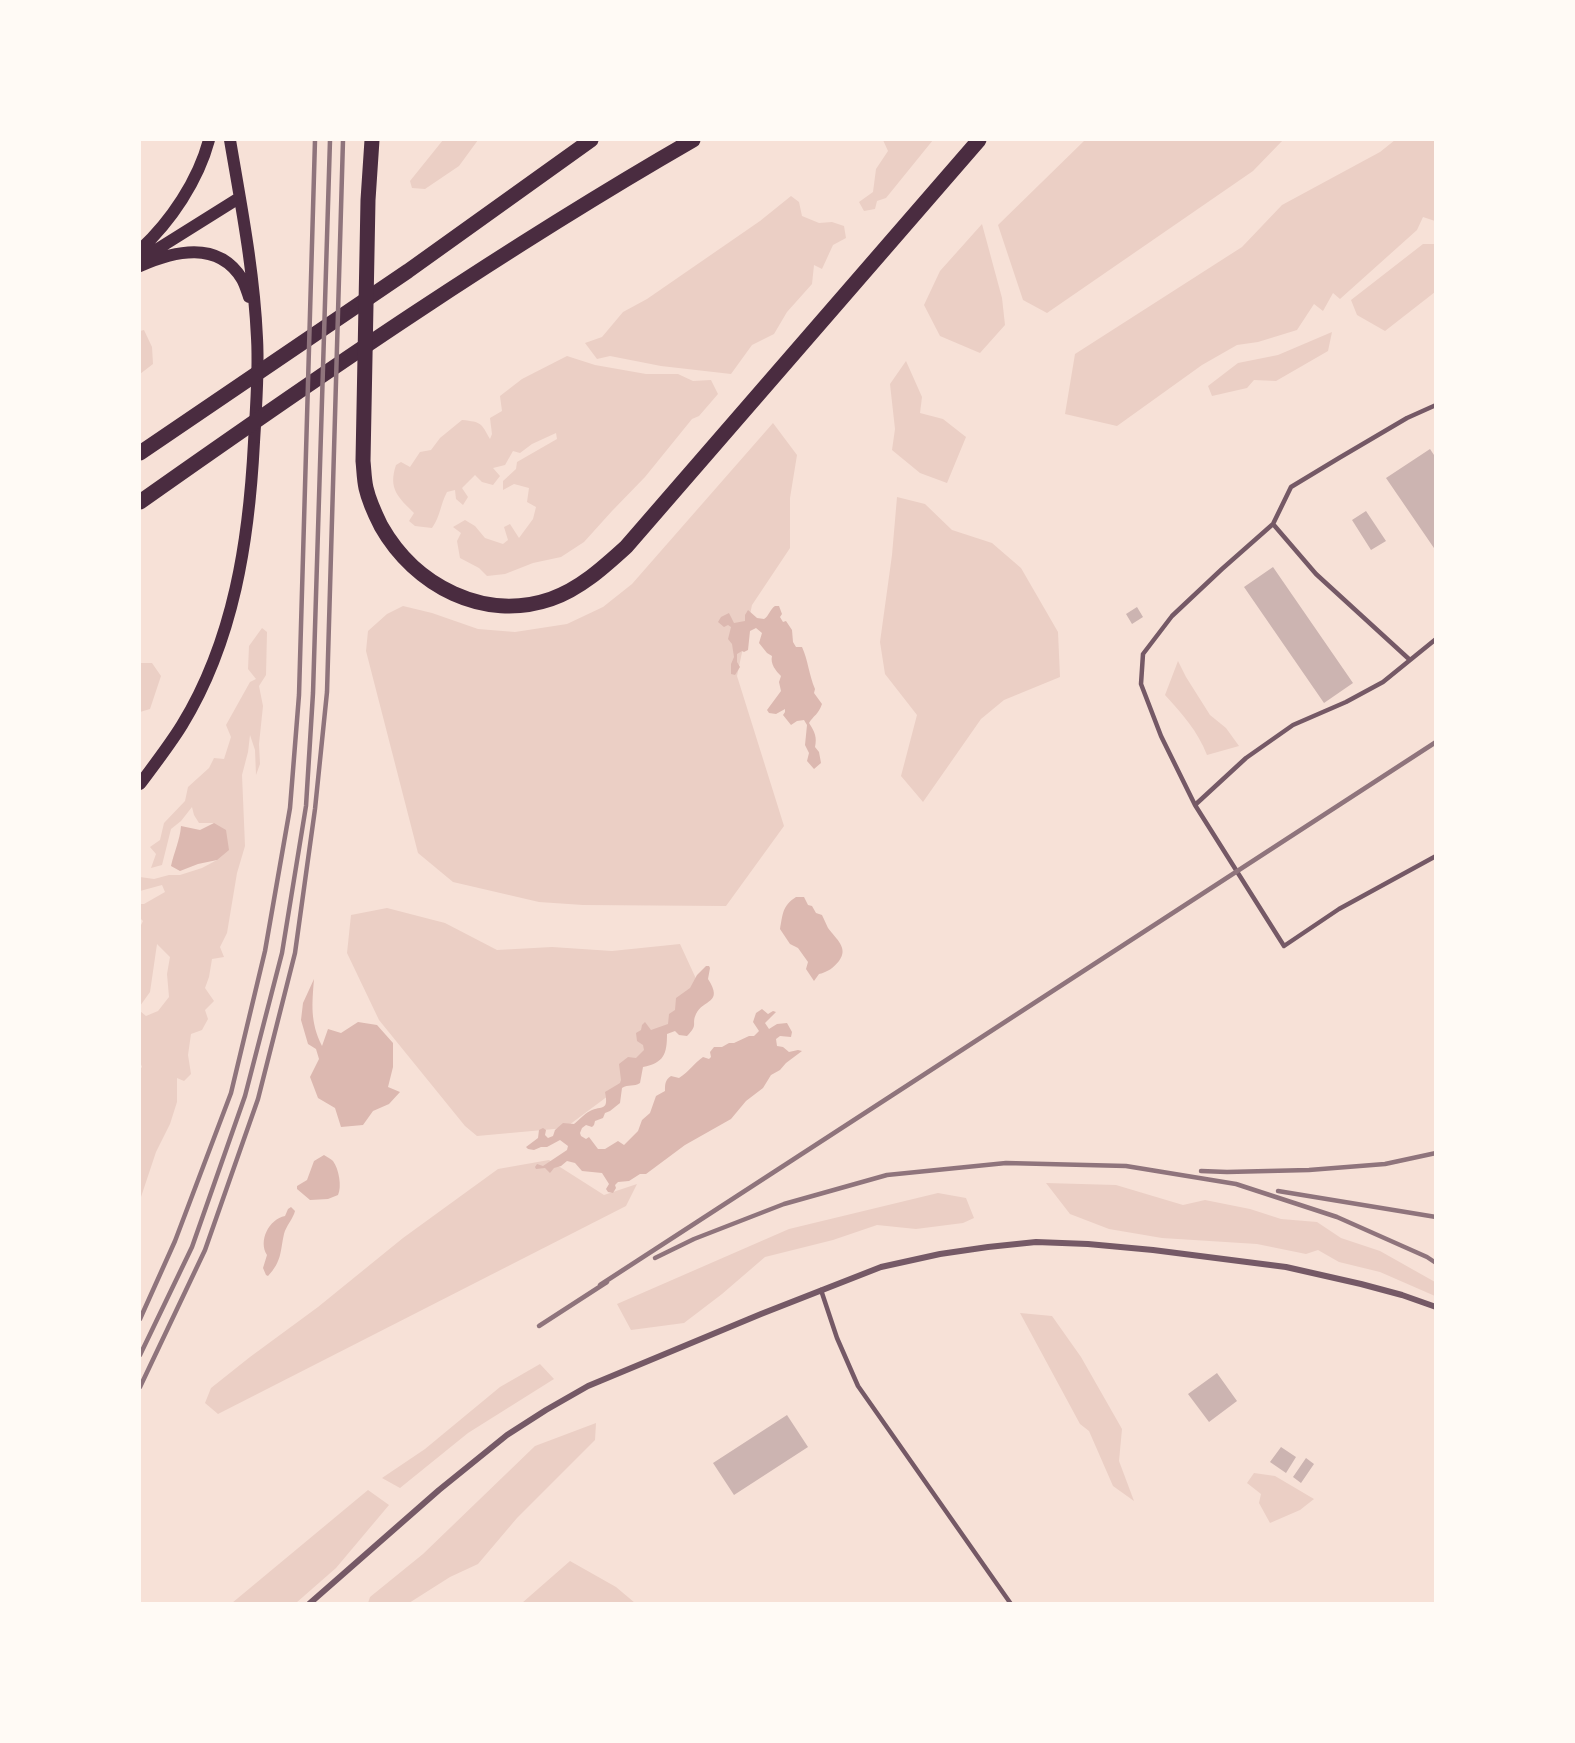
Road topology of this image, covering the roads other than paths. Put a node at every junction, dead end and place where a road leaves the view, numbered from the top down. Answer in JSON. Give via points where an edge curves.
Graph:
{"nodes":[{"id":1,"x":209,"y":140,"type":"edge"},
{"id":2,"x":231,"y":140,"type":"edge"},
{"id":3,"x":372,"y":140,"type":"edge"},
{"id":4,"x":591,"y":140,"type":"edge"},
{"id":5,"x":693,"y":140,"type":"edge"},
{"id":6,"x":979,"y":140,"type":"edge"},
{"id":7,"x":239,"y":198,"type":"junction"},
{"id":8,"x":140,"y":250,"type":"edge"},
{"id":9,"x":140,"y":260,"type":"edge"},
{"id":10,"x":140,"y":266,"type":"edge"},
{"id":11,"x":255,"y":309,"type":"junction"},
{"id":12,"x":1436,"y":405,"type":"edge"},
{"id":13,"x":140,"y":453,"type":"edge"},
{"id":14,"x":140,"y":502,"type":"edge"},
{"id":15,"x":1273,"y":524,"type":"junction"},
{"id":16,"x":1436,"y":639,"type":"edge"},
{"id":17,"x":1410,"y":660,"type":"junction"},
{"id":18,"x":140,"y":784,"type":"edge"},
{"id":19,"x":1195,"y":805,"type":"junction"},
{"id":20,"x":1436,"y":856,"type":"edge"},
{"id":21,"x":821,"y":1290,"type":"junction"},
{"id":22,"x":1436,"y":1307,"type":"edge"},
{"id":23,"x":309,"y":1604,"type":"edge"},
{"id":24,"x":1011,"y":1604,"type":"edge"}],
"edges":[{"from":1,"to":8,"type":"main road","via":[[180,202]]},
{"from":2,"to":7,"type":"main road"},
{"from":3,"to":6,"type":"main road","via":[[363,449],[366,488],[389,539],[424,577],[448,592],[499,606],[522,606],[552,599],[579,585],[626,547]]},
{"from":4,"to":13,"type":"main road","via":[[408,271]]},
{"from":5,"to":14,"type":"main road","via":[[411,316]]},
{"from":7,"to":9,"type":"main road"},
{"from":7,"to":11,"type":"main road"},
{"from":10,"to":11,"type":"main road","via":[[186,252],[210,254],[228,263],[242,279]]},
{"from":11,"to":18,"type":"main road","via":[[258,376],[250,505],[233,600],[204,683],[182,724]]},
{"from":12,"to":15,"type":"lane","via":[[1407,418],[1291,488]]},
{"from":15,"to":17,"type":"lane","via":[[1316,574]]},
{"from":15,"to":19,"type":"lane","via":[[1172,616],[1143,654],[1141,684]]},
{"from":16,"to":17,"type":"lane"},
{"from":17,"to":19,"type":"lane","via":[[1383,682],[1293,725],[1246,758]]},
{"from":19,"to":20,"type":"lane","via":[[1284,946],[1339,909]]},
{"from":21,"to":22,"type":"street","via":[[881,1267],[940,1254],[1036,1242],[1153,1250],[1286,1267]]},
{"from":21,"to":23,"type":"street","via":[[588,1386],[546,1410],[456,1476]]},
{"from":21,"to":24,"type":"lane","via":[[858,1386]]}]}
